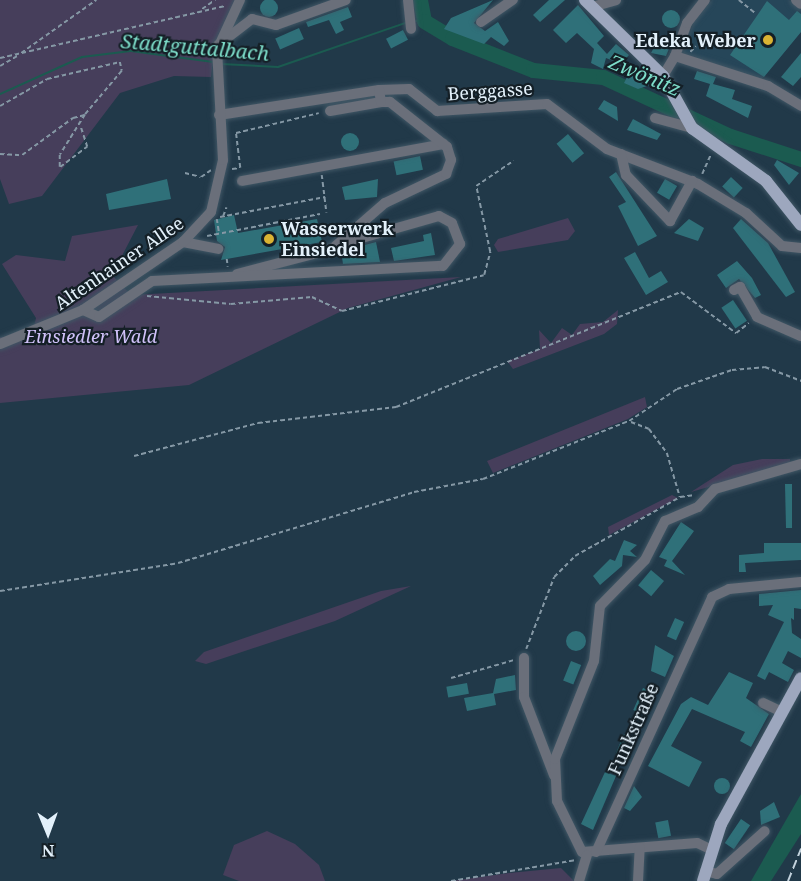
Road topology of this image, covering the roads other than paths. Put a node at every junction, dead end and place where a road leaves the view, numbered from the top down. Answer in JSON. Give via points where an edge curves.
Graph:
{"nodes":[{"id":1,"x":346,"y":0,"type":"edge"},
{"id":2,"x":408,"y":0,"type":"edge"},
{"id":3,"x":616,"y":0,"type":"edge"},
{"id":4,"x":705,"y":0,"type":"edge"},
{"id":5,"x":796,"y":0,"type":"edge"},
{"id":6,"x":511,"y":1,"type":"edge"},
{"id":7,"x":239,"y":2,"type":"edge"},
{"id":8,"x":589,"y":4,"type":"edge"},
{"id":9,"x":801,"y":4,"type":"edge"},
{"id":10,"x":482,"y":22,"type":"dead end"},
{"id":11,"x":411,"y":29,"type":"dead end"},
{"id":12,"x":218,"y":47,"type":"junction"},
{"id":13,"x":675,"y":56,"type":"junction"},
{"id":14,"x":663,"y":76,"type":"junction"},
{"id":15,"x":379,"y":90,"type":"junction"},
{"id":16,"x":381,"y":102,"type":"junction"},
{"id":17,"x":801,"y":106,"type":"edge"},
{"id":18,"x":330,"y":111,"type":"road end"},
{"id":19,"x":219,"y":115,"type":"junction"},
{"id":20,"x":655,"y":118,"type":"dead end"},
{"id":21,"x":692,"y":128,"type":"junction"},
{"id":22,"x":444,"y":144,"type":"junction"},
{"id":23,"x":621,"y":154,"type":"junction"},
{"id":24,"x":242,"y":181,"type":"dead end"},
{"id":25,"x":692,"y":181,"type":"junction"},
{"id":26,"x":801,"y":225,"type":"edge"},
{"id":27,"x":183,"y":242,"type":"junction"},
{"id":28,"x":340,"y":244,"type":"junction"},
{"id":29,"x":801,"y":248,"type":"edge"},
{"id":30,"x":218,"y":249,"type":"dead end"},
{"id":31,"x":230,"y":273,"type":"junction"},
{"id":32,"x":734,"y":290,"type":"dead end"},
{"id":33,"x":83,"y":310,"type":"junction"},
{"id":34,"x":801,"y":336,"type":"edge"},
{"id":35,"x":0,"y":344,"type":"edge"},
{"id":36,"x":801,"y":464,"type":"edge"},
{"id":37,"x":801,"y":582,"type":"edge"},
{"id":38,"x":524,"y":658,"type":"road end"},
{"id":39,"x":801,"y":678,"type":"edge"},
{"id":40,"x":763,"y":703,"type":"dead end"},
{"id":41,"x":782,"y":712,"type":"junction"},
{"id":42,"x":554,"y":775,"type":"junction"},
{"id":43,"x":765,"y":831,"type":"dead end"},
{"id":44,"x":640,"y":848,"type":"junction"},
{"id":45,"x":710,"y":849,"type":"junction"},
{"id":46,"x":592,"y":853,"type":"junction"},
{"id":47,"x":704,"y":876,"type":"edge"},
{"id":48,"x":579,"y":881,"type":"edge"},
{"id":49,"x":638,"y":881,"type":"edge"}],
"edges":[{"from":1,"to":12,"type":"street","via":[[276,25],[252,19]]},
{"from":2,"to":11,"type":"street"},
{"from":3,"to":8,"type":"street"},
{"from":4,"to":13,"type":"street","via":[[687,23]]},
{"from":5,"to":9,"type":"street"},
{"from":6,"to":10,"type":"street"},
{"from":7,"to":12,"type":"street","name":"Altenhainer Allee"},
{"from":8,"to":14,"type":"main road"},
{"from":12,"to":19,"type":"street","name":"Altenhainer Allee","via":[[214,77]]},
{"from":13,"to":14,"type":"street"},
{"from":13,"to":17,"type":"street","via":[[768,86]]},
{"from":14,"to":21,"type":"main road"},
{"from":15,"to":16,"type":"street"},
{"from":15,"to":19,"type":"street","name":"Berggasse"},
{"from":15,"to":23,"type":"street","name":"Berggasse","via":[[409,89],[437,111],[547,104]]},
{"from":16,"to":18,"type":"street"},
{"from":16,"to":22,"type":"street","via":[[390,102]]},
{"from":19,"to":27,"type":"street","name":"Altenhainer Allee","via":[[220,188],[211,212]]},
{"from":20,"to":21,"type":"street"},
{"from":21,"to":26,"type":"main road","via":[[714,148],[766,181]]},
{"from":22,"to":24,"type":"street"},
{"from":22,"to":28,"type":"street","via":[[451,160],[446,174],[386,203]]},
{"from":23,"to":25,"type":"street","name":"Berggasse"},
{"from":23,"to":25,"type":"street","via":[[626,175],[670,220]]},
{"from":25,"to":29,"type":"street","name":"Berggasse","via":[[746,213],[782,246]]},
{"from":27,"to":30,"type":"street","via":[[196,248]]},
{"from":27,"to":33,"type":"street","name":"Altenhainer Allee"},
{"from":28,"to":31,"type":"street"},
{"from":28,"to":31,"type":"street","via":[[439,216],[452,223],[460,244],[443,266]]},
{"from":31,"to":33,"type":"street","via":[[152,281],[99,317]]},
{"from":32,"to":34,"type":"street","via":[[740,287],[757,317]]},
{"from":33,"to":35,"type":"street","name":"Altenhainer Allee"},
{"from":36,"to":42,"type":"street","via":[[708,493],[698,507],[665,521],[645,560],[600,606],[594,661],[555,759]]},
{"from":37,"to":46,"type":"street","name":"Funkstraße","via":[[729,589],[712,597]]},
{"from":38,"to":42,"type":"street","via":[[524,697]]},
{"from":39,"to":41,"type":"main road"},
{"from":40,"to":41,"type":"street"},
{"from":41,"to":45,"type":"main road"},
{"from":42,"to":46,"type":"street","via":[[563,817],[576,848]]},
{"from":43,"to":47,"type":"street","via":[[717,874]]},
{"from":44,"to":45,"type":"street","via":[[698,843]]},
{"from":44,"to":46,"type":"street"},
{"from":44,"to":49,"type":"street"},
{"from":45,"to":47,"type":"main road"},
{"from":46,"to":48,"type":"street","name":"Funkstraße"}]}
